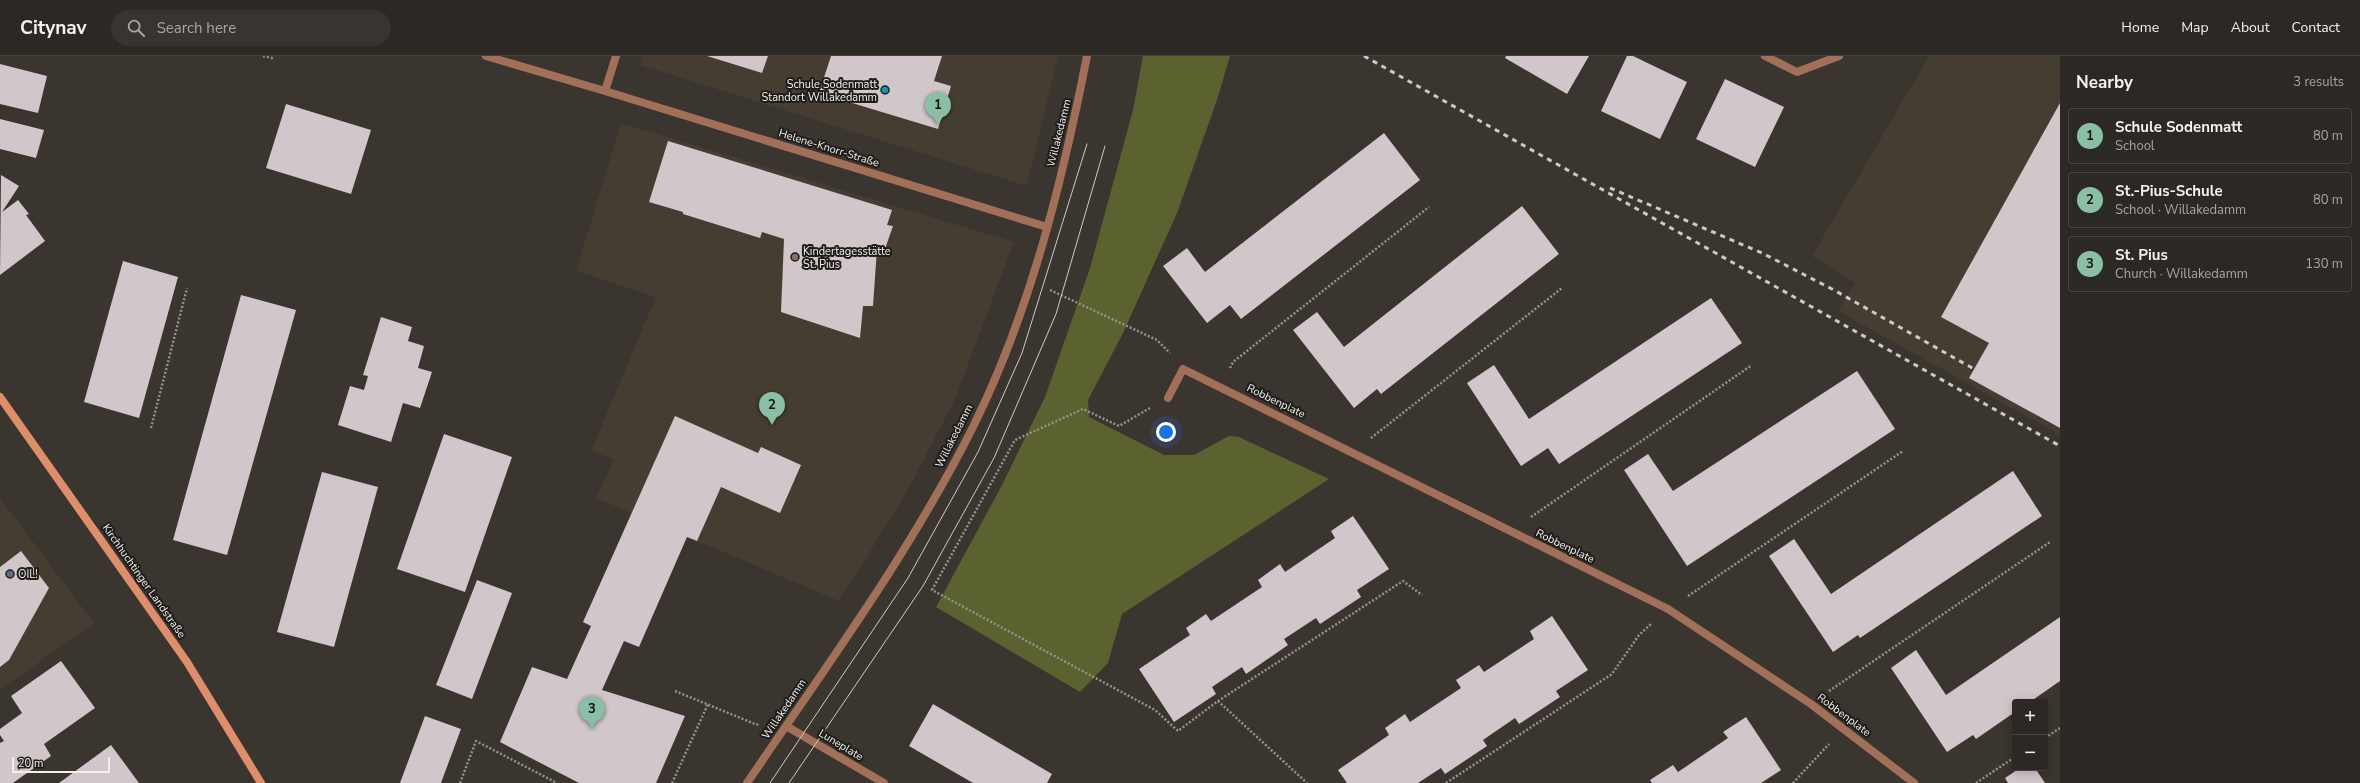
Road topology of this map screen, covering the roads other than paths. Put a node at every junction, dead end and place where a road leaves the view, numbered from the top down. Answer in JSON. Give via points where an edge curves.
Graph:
{"nodes":[{"id":1,"x":486,"y":56,"type":"edge"},
{"id":2,"x":616,"y":56,"type":"edge"},
{"id":3,"x":1087,"y":56,"type":"edge"},
{"id":4,"x":1765,"y":56,"type":"edge"},
{"id":5,"x":1839,"y":56,"type":"edge"},
{"id":6,"x":605,"y":91,"type":"junction"},
{"id":7,"x":1047,"y":226,"type":"junction"},
{"id":8,"x":0,"y":397,"type":"edge"},
{"id":9,"x":1168,"y":398,"type":"road end"},
{"id":10,"x":786,"y":726,"type":"junction"},
{"id":11,"x":261,"y":783,"type":"edge"},
{"id":12,"x":747,"y":783,"type":"edge"},
{"id":13,"x":884,"y":783,"type":"edge"},
{"id":14,"x":1914,"y":783,"type":"edge"}],
"edges":[{"from":1,"to":6,"type":"street","name":"Helene-Knorr-Straße"},
{"from":2,"to":6,"type":"street"},
{"from":3,"to":7,"type":"street","name":"Willakedamm"},
{"from":4,"to":5,"type":"street","via":[[1797,72]]},
{"from":6,"to":7,"type":"street","name":"Helene-Knorr-Straße"},
{"from":7,"to":10,"type":"street","name":"Willakedamm","via":[[1003,359],[968,435],[921,521]]},
{"from":8,"to":11,"type":"main road","name":"Kirchhuchtinger Landstraße","via":[[187,662]]},
{"from":9,"to":14,"type":"street","name":"Robbenplate","via":[[1183,369],[1354,451],[1668,609],[1811,704]]},
{"from":10,"to":12,"type":"street","name":"Willakedamm"},
{"from":10,"to":13,"type":"street","name":"Luneplate"}]}
